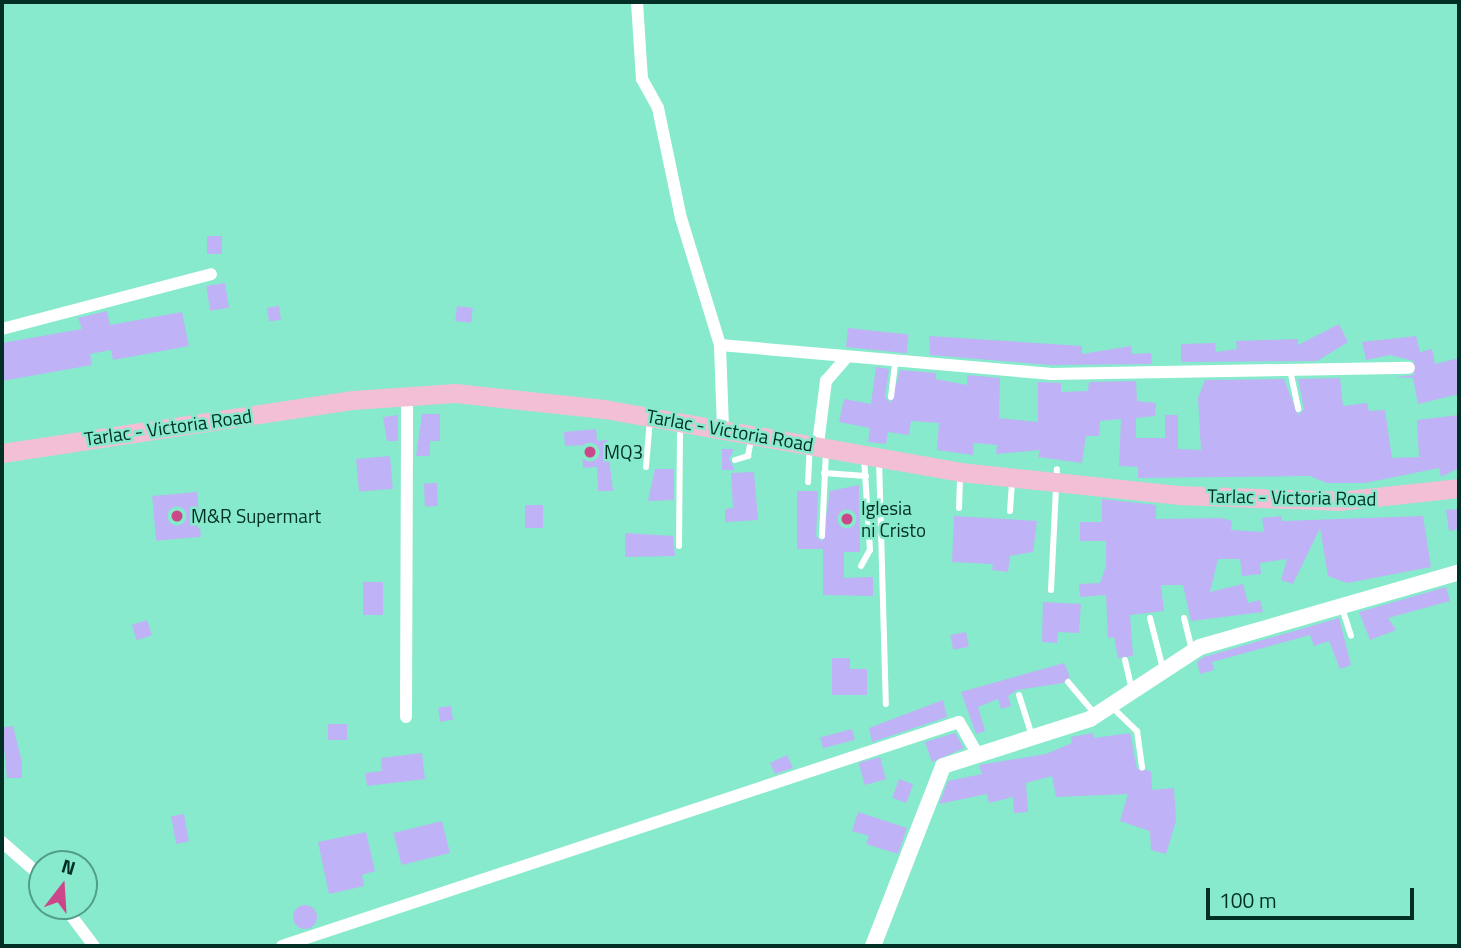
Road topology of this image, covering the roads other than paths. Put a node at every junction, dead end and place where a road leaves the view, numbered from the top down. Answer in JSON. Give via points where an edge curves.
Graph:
{"nodes":[{"id":1,"x":637,"y":2,"type":"edge"},
{"id":2,"x":211,"y":274,"type":"dead end"},
{"id":3,"x":2,"y":329,"type":"edge"},
{"id":4,"x":720,"y":345,"type":"junction"},
{"id":5,"x":846,"y":358,"type":"junction"},
{"id":6,"x":895,"y":362,"type":"junction"},
{"id":7,"x":1409,"y":368,"type":"dead end"},
{"id":8,"x":1290,"y":370,"type":"junction"},
{"id":9,"x":407,"y":395,"type":"junction"},
{"id":10,"x":891,"y":397,"type":"dead end"},
{"id":11,"x":1298,"y":409,"type":"dead end"},
{"id":12,"x":650,"y":416,"type":"junction"},
{"id":13,"x":680,"y":421,"type":"junction"},
{"id":14,"x":723,"y":428,"type":"junction"},
{"id":15,"x":753,"y":433,"type":"junction"},
{"id":16,"x":818,"y":445,"type":"junction"},
{"id":17,"x":2,"y":453,"type":"edge"},
{"id":18,"x":872,"y":456,"type":"junction"},
{"id":19,"x":735,"y":460,"type":"dead end"},
{"id":20,"x":646,"y":467,"type":"dead end"},
{"id":21,"x":960,"y":472,"type":"junction"},
{"id":22,"x":824,"y":473,"type":"junction"},
{"id":23,"x":1056,"y":475,"type":"junction"},
{"id":24,"x":866,"y":476,"type":"junction"},
{"id":25,"x":1013,"y":477,"type":"junction"},
{"id":26,"x":808,"y":482,"type":"dead end"},
{"id":27,"x":1459,"y":488,"type":"edge"},
{"id":28,"x":959,"y":508,"type":"dead end"},
{"id":29,"x":1010,"y":511,"type":"dead end"},
{"id":30,"x":822,"y":536,"type":"dead end"},
{"id":31,"x":679,"y":546,"type":"dead end"},
{"id":32,"x":861,"y":566,"type":"dead end"},
{"id":33,"x":1459,"y":572,"type":"edge"},
{"id":34,"x":1051,"y":590,"type":"dead end"},
{"id":35,"x":1340,"y":603,"type":"junction"},
{"id":36,"x":1150,"y":618,"type":"dead end"},
{"id":37,"x":1184,"y":618,"type":"dead end"},
{"id":38,"x":1351,"y":636,"type":"dead end"},
{"id":39,"x":1192,"y":650,"type":"junction"},
{"id":40,"x":1125,"y":660,"type":"dead end"},
{"id":41,"x":1163,"y":669,"type":"junction"},
{"id":42,"x":1068,"y":682,"type":"dead end"},
{"id":43,"x":1132,"y":693,"type":"junction"},
{"id":44,"x":1019,"y":695,"type":"dead end"},
{"id":45,"x":886,"y":704,"type":"dead end"},
{"id":46,"x":1112,"y":707,"type":"junction"},
{"id":47,"x":1096,"y":716,"type":"junction"},
{"id":48,"x":406,"y":717,"type":"dead end"},
{"id":49,"x":1032,"y":738,"type":"junction"},
{"id":50,"x":978,"y":755,"type":"junction"},
{"id":51,"x":1143,"y":768,"type":"dead end"},
{"id":52,"x":2,"y":842,"type":"edge"},
{"id":53,"x":28,"y":865,"type":"edge"},
{"id":54,"x":74,"y":920,"type":"edge"},
{"id":55,"x":93,"y":946,"type":"edge"},
{"id":56,"x":282,"y":946,"type":"edge"},
{"id":57,"x":873,"y":946,"type":"edge"}],
"edges":[{"from":1,"to":4,"type":"street","via":[[642,79],[658,108],[660,140]]},
{"from":2,"to":3,"type":"street"},
{"from":4,"to":5,"type":"street"},
{"from":4,"to":14,"type":"street"},
{"from":5,"to":6,"type":"street"},
{"from":5,"to":16,"type":"street","via":[[826,381]]},
{"from":6,"to":8,"type":"street","via":[[1050,374]]},
{"from":6,"to":10,"type":"lane"},
{"from":7,"to":8,"type":"street"},
{"from":8,"to":11,"type":"lane"},
{"from":9,"to":12,"type":"main road","name":"Tarlac - Victoria Road","via":[[455,393]]},
{"from":9,"to":17,"type":"main road","name":"Tarlac - Victoria Road"},
{"from":9,"to":48,"type":"street"},
{"from":12,"to":13,"type":"main road","name":"Tarlac - Victoria Road"},
{"from":12,"to":20,"type":"lane"},
{"from":13,"to":14,"type":"main road","name":"Tarlac - Victoria Road"},
{"from":13,"to":31,"type":"lane"},
{"from":14,"to":15,"type":"main road","name":"Tarlac - Victoria Road"},
{"from":15,"to":16,"type":"main road","name":"Tarlac - Victoria Road"},
{"from":15,"to":19,"type":"lane","via":[[748,456]]},
{"from":16,"to":18,"type":"main road","name":"Tarlac - Victoria Road"},
{"from":16,"to":22,"type":"lane"},
{"from":16,"to":26,"type":"lane"},
{"from":18,"to":21,"type":"main road","name":"Tarlac - Victoria Road"},
{"from":18,"to":24,"type":"lane"},
{"from":18,"to":45,"type":"lane"},
{"from":21,"to":25,"type":"main road","name":"Tarlac - Victoria Road"},
{"from":21,"to":28,"type":"lane"},
{"from":22,"to":24,"type":"lane"},
{"from":22,"to":30,"type":"lane"},
{"from":23,"to":25,"type":"main road","name":"Tarlac - Victoria Road"},
{"from":23,"to":27,"type":"main road","name":"Tarlac - Victoria Road","via":[[1292,501]]},
{"from":23,"to":34,"type":"lane"},
{"from":24,"to":32,"type":"lane","via":[[870,550]]},
{"from":25,"to":29,"type":"lane"},
{"from":33,"to":35,"type":"street"},
{"from":35,"to":38,"type":"lane"},
{"from":35,"to":39,"type":"street"},
{"from":36,"to":41,"type":"lane"},
{"from":37,"to":39,"type":"lane"},
{"from":39,"to":41,"type":"street"},
{"from":40,"to":43,"type":"lane"},
{"from":41,"to":43,"type":"street"},
{"from":42,"to":47,"type":"lane"},
{"from":43,"to":46,"type":"street"},
{"from":44,"to":49,"type":"lane"},
{"from":46,"to":47,"type":"street"},
{"from":46,"to":51,"type":"lane","via":[[1137,731]]},
{"from":47,"to":49,"type":"street"},
{"from":49,"to":50,"type":"street"},
{"from":50,"to":56,"type":"street","via":[[959,722]]},
{"from":50,"to":57,"type":"street","via":[[936,774]]},
{"from":52,"to":53,"type":"street"},
{"from":54,"to":55,"type":"street"}]}
